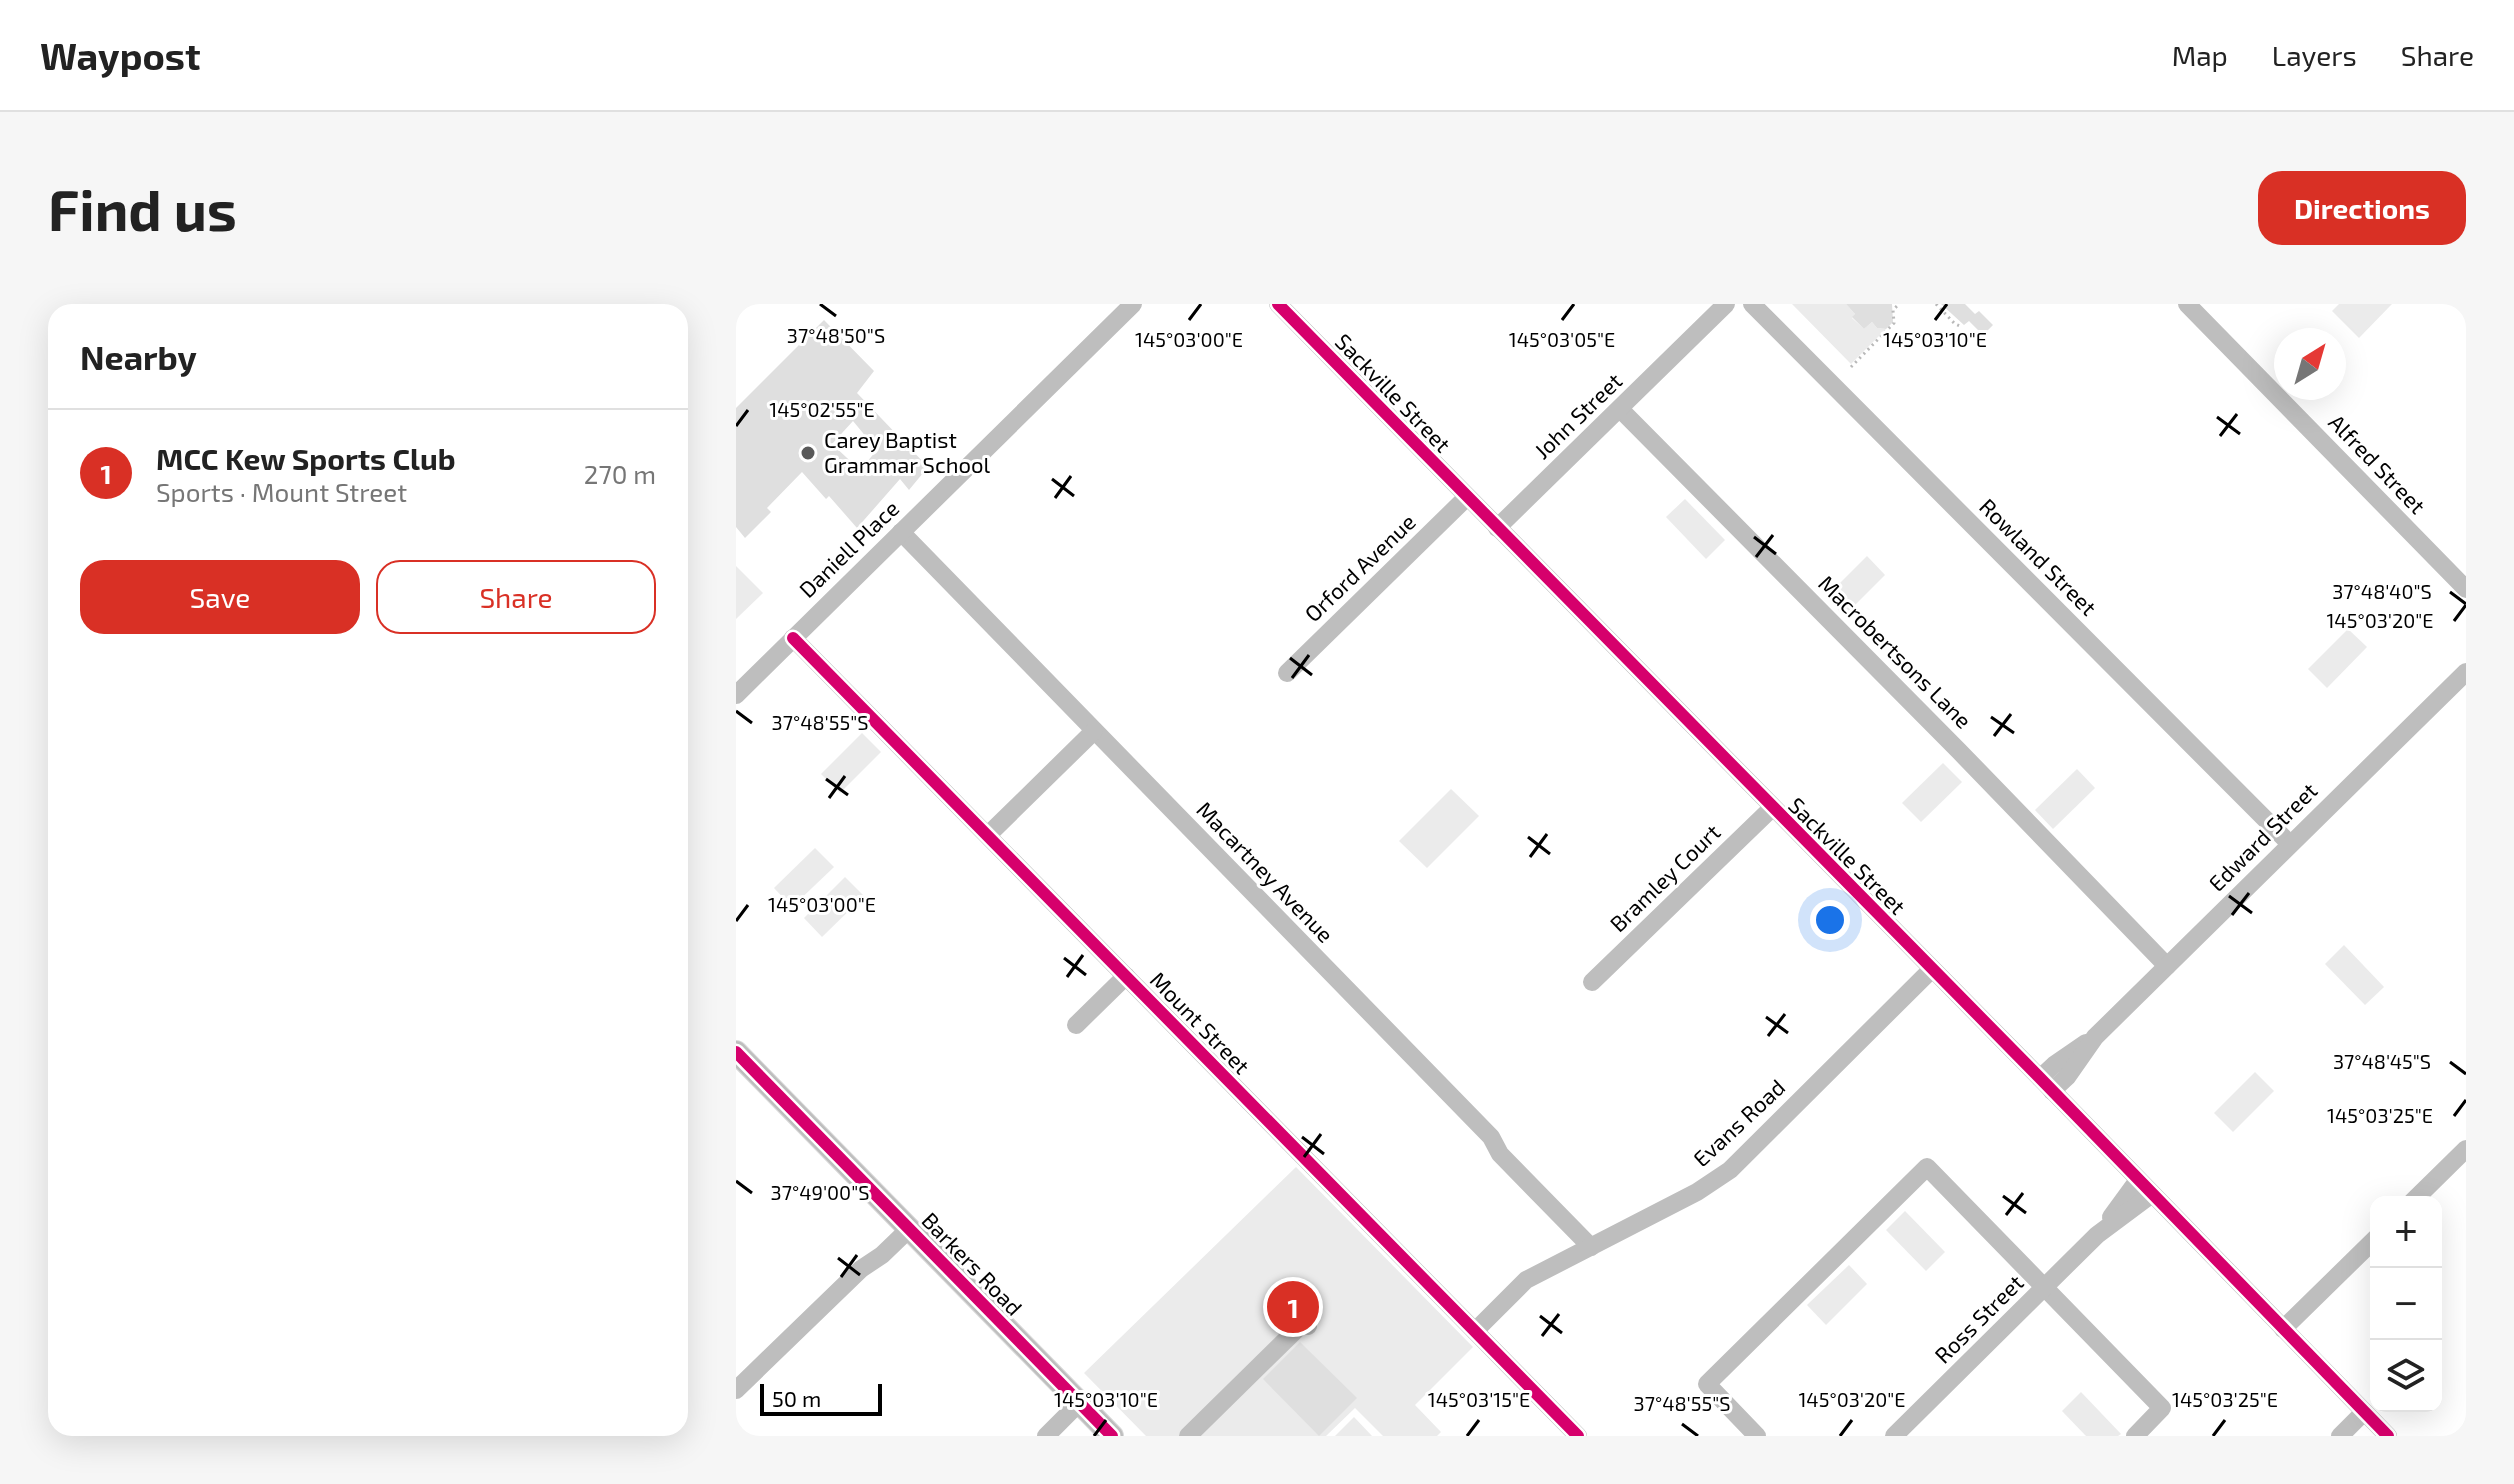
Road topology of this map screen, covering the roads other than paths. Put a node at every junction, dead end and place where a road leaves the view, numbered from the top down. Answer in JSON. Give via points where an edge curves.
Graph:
{"nodes":[{"id":1,"x":1133,"y":304,"type":"edge"},
{"id":2,"x":1278,"y":304,"type":"edge"},
{"id":3,"x":1726,"y":304,"type":"edge"},
{"id":4,"x":1752,"y":304,"type":"edge"},
{"id":5,"x":2187,"y":304,"type":"edge"},
{"id":6,"x":1620,"y":409,"type":"junction"},
{"id":7,"x":1467,"y":497,"type":"junction"},
{"id":8,"x":1497,"y":528,"type":"junction"},
{"id":9,"x":901,"y":532,"type":"junction"},
{"id":10,"x":2466,"y":589,"type":"edge"},
{"id":11,"x":793,"y":638,"type":"junction"},
{"id":12,"x":1287,"y":673,"type":"dead end"},
{"id":13,"x":2463,"y":681,"type":"edge"},
{"id":14,"x":736,"y":695,"type":"edge"},
{"id":15,"x":1094,"y":731,"type":"junction"},
{"id":16,"x":1772,"y":808,"type":"junction"},
{"id":17,"x":989,"y":834,"type":"junction"},
{"id":18,"x":2290,"y":844,"type":"junction"},
{"id":19,"x":2167,"y":966,"type":"junction"},
{"id":20,"x":1931,"y":970,"type":"junction"},
{"id":21,"x":1126,"y":976,"type":"junction"},
{"id":22,"x":1592,"y":982,"type":"dead end"},
{"id":23,"x":1076,"y":1025,"type":"dead end"},
{"id":24,"x":736,"y":1052,"type":"edge"},
{"id":25,"x":2046,"y":1085,"type":"junction"},
{"id":26,"x":2466,"y":1149,"type":"edge"},
{"id":27,"x":2138,"y":1180,"type":"junction"},
{"id":28,"x":2152,"y":1194,"type":"junction"},
{"id":29,"x":2418,"y":1196,"type":"edge"},
{"id":30,"x":905,"y":1224,"type":"junction"},
{"id":31,"x":2097,"y":1235,"type":"junction"},
{"id":32,"x":2370,"y":1244,"type":"edge"},
{"id":33,"x":1591,"y":1247,"type":"junction"},
{"id":34,"x":2045,"y":1287,"type":"junction"},
{"id":35,"x":1308,"y":1326,"type":"dead end"},
{"id":36,"x":2283,"y":1329,"type":"junction"},
{"id":37,"x":1475,"y":1331,"type":"junction"},
{"id":38,"x":736,"y":1390,"type":"edge"},
{"id":39,"x":1079,"y":1403,"type":"junction"},
{"id":40,"x":2364,"y":1412,"type":"junction"},
{"id":41,"x":1046,"y":1436,"type":"edge"},
{"id":42,"x":1112,"y":1436,"type":"edge"},
{"id":43,"x":1188,"y":1436,"type":"edge"},
{"id":44,"x":1578,"y":1436,"type":"edge"},
{"id":45,"x":1757,"y":1436,"type":"edge"},
{"id":46,"x":1894,"y":1436,"type":"edge"},
{"id":47,"x":2135,"y":1436,"type":"edge"},
{"id":48,"x":2340,"y":1436,"type":"edge"},
{"id":49,"x":2388,"y":1436,"type":"edge"}],
"edges":[{"from":1,"to":9,"type":"street","name":"Daniell Place"},
{"from":2,"to":7,"type":"street","name":"Sackville Street"},
{"from":3,"to":6,"type":"street","name":"John Street"},
{"from":4,"to":18,"type":"street","name":"Rowland Street"},
{"from":5,"to":10,"type":"street","name":"Alfred Street"},
{"from":6,"to":8,"type":"street","name":"John Street"},
{"from":6,"to":19,"type":"street","name":"Macrobertsons Lane"},
{"from":7,"to":8,"type":"street","name":"Sackville Street"},
{"from":7,"to":12,"type":"street","name":"Orford Avenue"},
{"from":8,"to":16,"type":"street","name":"Sackville Street"},
{"from":9,"to":11,"type":"street","name":"Daniell Place"},
{"from":9,"to":15,"type":"street","name":"Macartney Avenue"},
{"from":11,"to":14,"type":"street","name":"Daniell Place"},
{"from":11,"to":17,"type":"street","name":"Mount Street"},
{"from":13,"to":18,"type":"street","name":"Edward Street"},
{"from":15,"to":17,"type":"street"},
{"from":15,"to":33,"type":"street","name":"Macartney Avenue","via":[[1491,1137],[1500,1154]]},
{"from":16,"to":20,"type":"street","name":"Sackville Street"},
{"from":16,"to":22,"type":"street","name":"Bramley Court"},
{"from":17,"to":21,"type":"street","name":"Mount Street"},
{"from":18,"to":19,"type":"street","name":"Edward Street"},
{"from":19,"to":25,"type":"street","name":"Edward Street","via":[[2095,1037],[2067,1077]]},
{"from":20,"to":25,"type":"street","name":"Sackville Street"},
{"from":20,"to":33,"type":"street","name":"Evans Road","via":[[1730,1170]]},
{"from":21,"to":23,"type":"street"},
{"from":21,"to":37,"type":"street","name":"Mount Street"},
{"from":24,"to":30,"type":"main road","name":"Barkers Road"},
{"from":25,"to":27,"type":"street","name":"Sackville Street"},
{"from":26,"to":29,"type":"street"},
{"from":27,"to":28,"type":"street","name":"Sackville Street"},
{"from":27,"to":31,"type":"street","name":"Ross Street"},
{"from":28,"to":31,"type":"street","name":"Ross Street"},
{"from":28,"to":36,"type":"street","name":"Sackville Street"},
{"from":30,"to":38,"type":"street","via":[[873,1247],[861,1269]]},
{"from":30,"to":39,"type":"main road","name":"Barkers Road"},
{"from":31,"to":34,"type":"street","name":"Ross Street"},
{"from":32,"to":36,"type":"street"},
{"from":33,"to":37,"type":"street","name":"Evans Road","via":[[1523,1282]]},
{"from":34,"to":45,"type":"street","via":[[1927,1167],[1707,1384]]},
{"from":34,"to":46,"type":"street","name":"Ross Street"},
{"from":34,"to":47,"type":"street","via":[[2162,1408]]},
{"from":35,"to":43,"type":"street","via":[[1302,1324]]},
{"from":36,"to":40,"type":"street","name":"Sackville Street"},
{"from":37,"to":44,"type":"street","name":"Mount Street"},
{"from":39,"to":41,"type":"street"},
{"from":39,"to":42,"type":"main road","name":"Barkers Road"},
{"from":40,"to":48,"type":"street"},
{"from":40,"to":49,"type":"street","name":"Sackville Street"}]}
